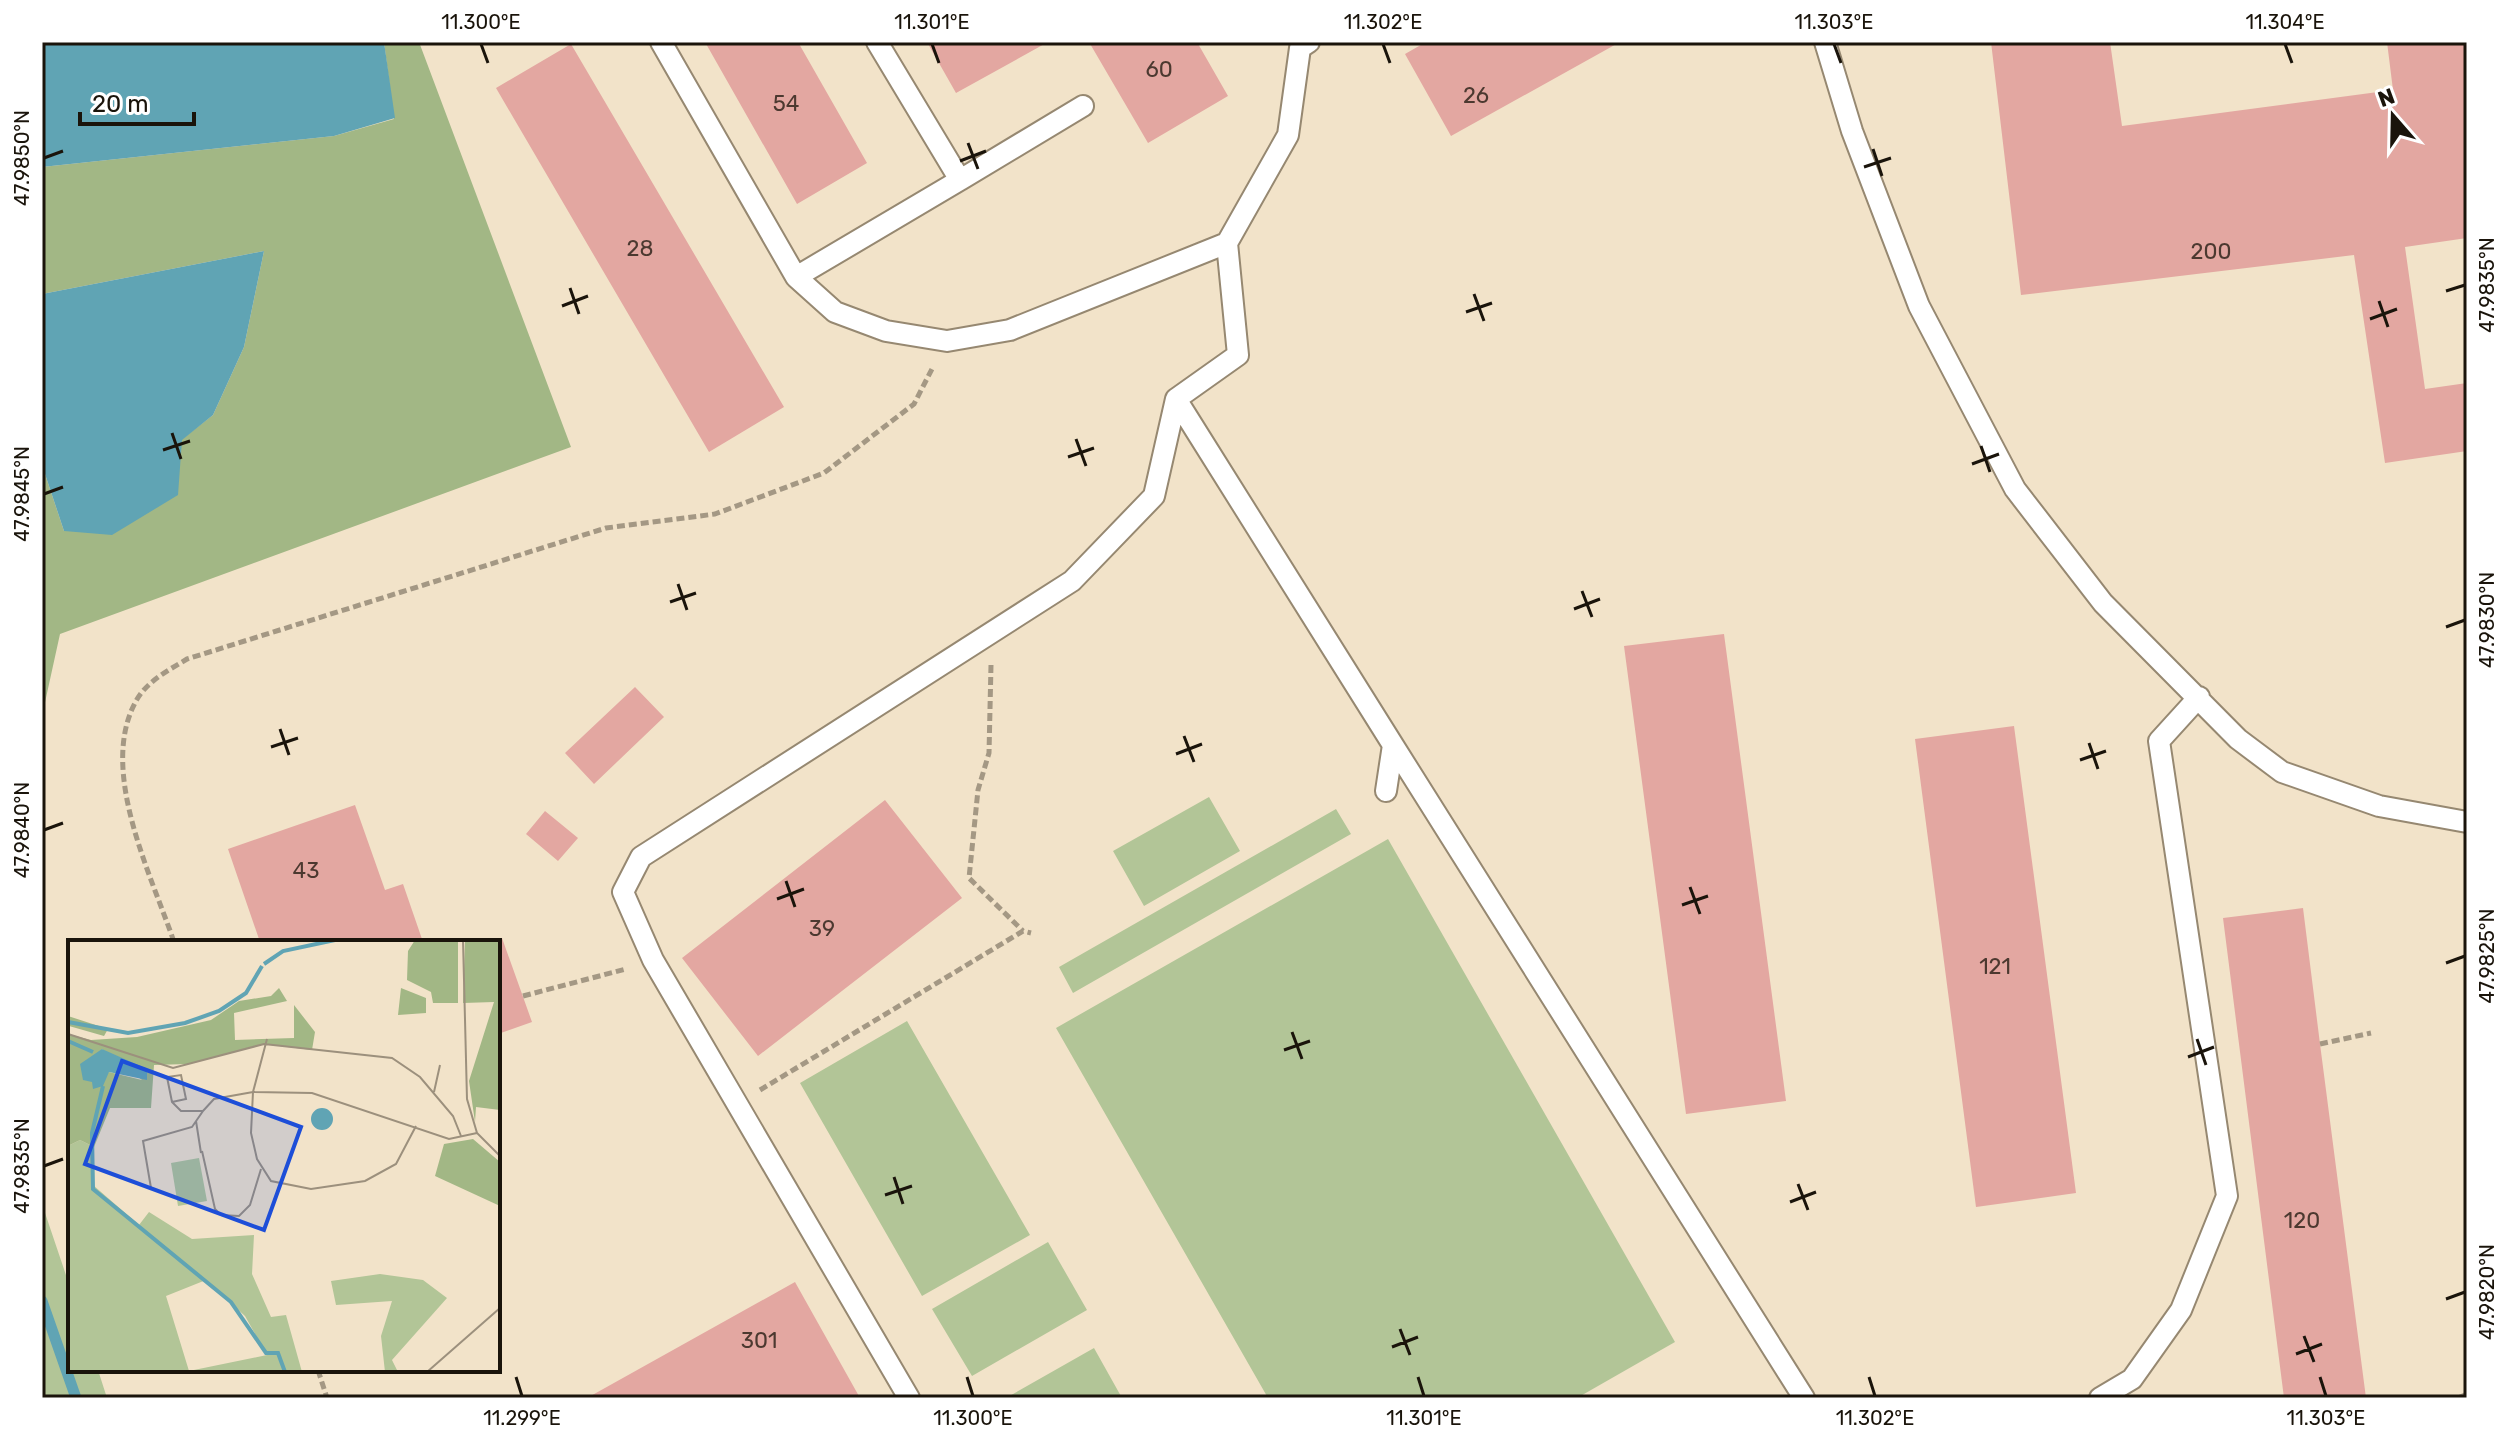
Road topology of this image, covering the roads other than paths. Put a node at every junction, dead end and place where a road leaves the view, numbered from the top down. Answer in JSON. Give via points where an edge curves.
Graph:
{"nodes":[{"id":1,"x":661,"y":42,"type":"edge"},
{"id":2,"x":877,"y":42,"type":"edge"},
{"id":3,"x":1309,"y":42,"type":"edge"},
{"id":4,"x":1825,"y":42,"type":"edge"},
{"id":5,"x":1083,"y":106,"type":"dead end"},
{"id":6,"x":960,"y":180,"type":"junction"},
{"id":7,"x":1227,"y":243,"type":"junction"},
{"id":8,"x":796,"y":277,"type":"junction"},
{"id":9,"x":1176,"y":399,"type":"junction"},
{"id":10,"x":2199,"y":697,"type":"junction"},
{"id":11,"x":1393,"y":745,"type":"junction"},
{"id":12,"x":1386,"y":791,"type":"dead end"},
{"id":13,"x":2467,"y":822,"type":"edge"},
{"id":14,"x":909,"y":1398,"type":"edge"},
{"id":15,"x":1804,"y":1398,"type":"edge"},
{"id":16,"x":2100,"y":1398,"type":"edge"}],
"edges":[{"from":1,"to":8,"type":"lane"},
{"from":2,"to":6,"type":"lane"},
{"from":3,"to":7,"type":"lane","via":[[1300,48],[1288,135]]},
{"from":4,"to":10,"type":"lane","via":[[1852,131],[1919,306],[2015,489],[2103,603]]},
{"from":5,"to":6,"type":"lane"},
{"from":6,"to":8,"type":"lane"},
{"from":7,"to":8,"type":"lane","via":[[1010,330],[947,341],[886,331],[835,312]]},
{"from":7,"to":9,"type":"lane","via":[[1238,355]]},
{"from":9,"to":11,"type":"lane"},
{"from":9,"to":14,"type":"lane","via":[[1154,496],[1072,581],[641,857],[623,892],[653,960]]},
{"from":10,"to":13,"type":"lane","via":[[2238,739],[2282,772],[2379,806]]},
{"from":10,"to":16,"type":"lane","via":[[2159,741],[2227,1196],[2181,1310],[2132,1379]]},
{"from":11,"to":12,"type":"lane"},
{"from":11,"to":15,"type":"lane"}]}
